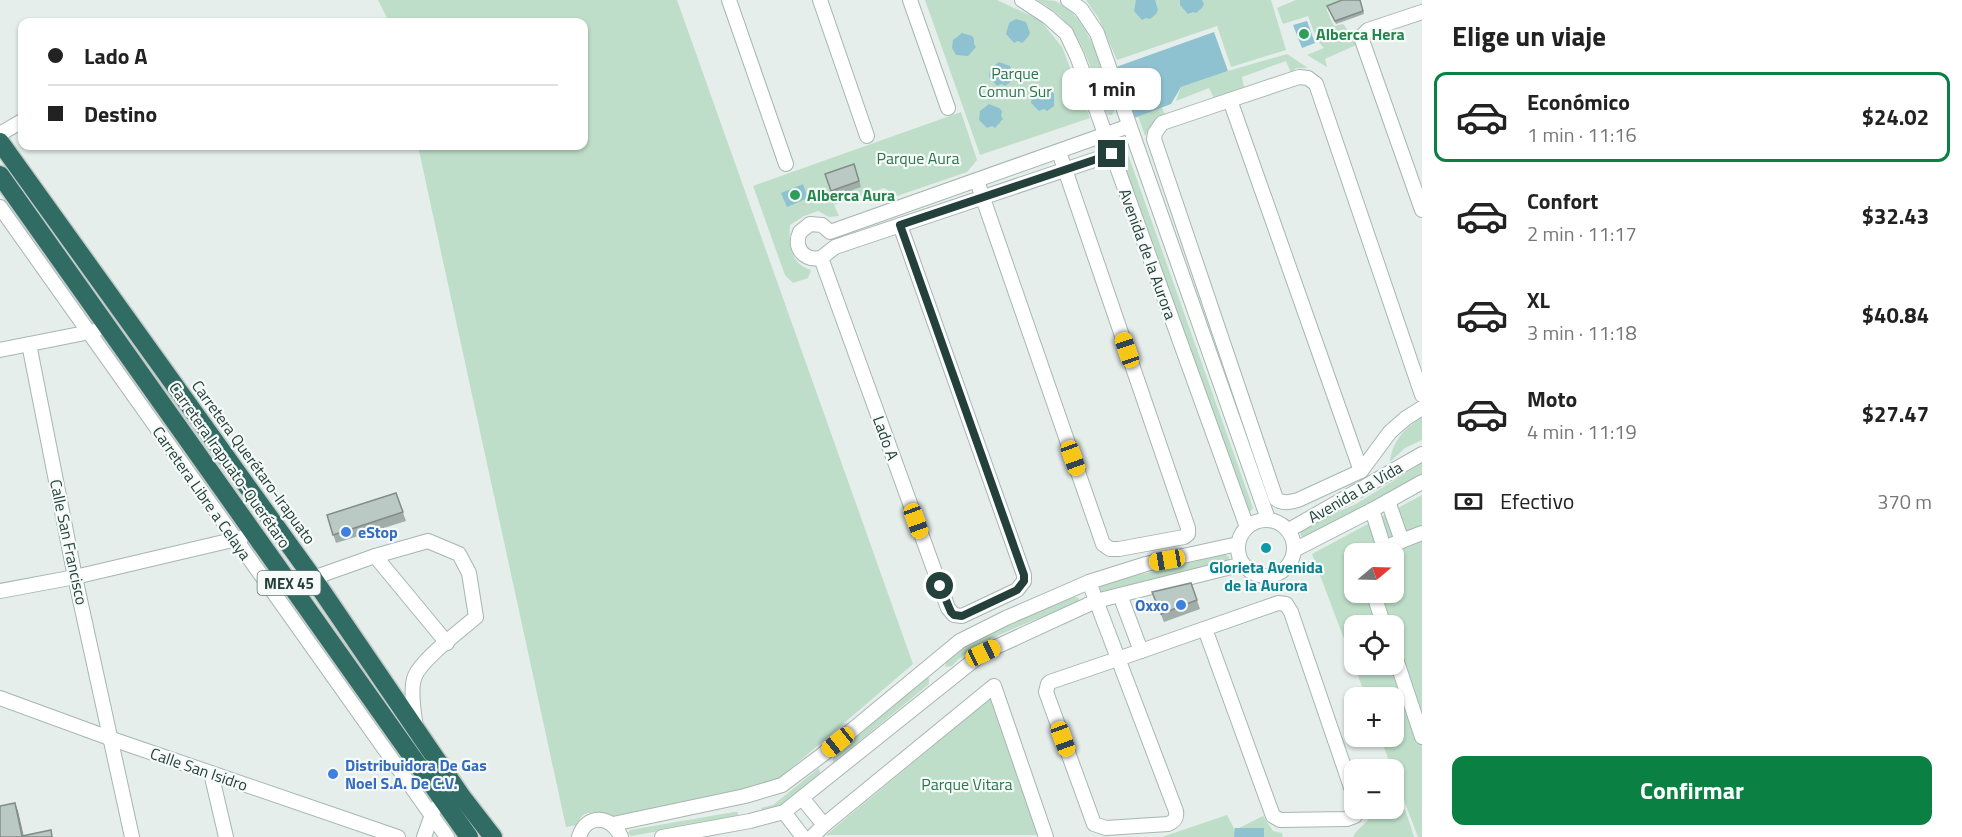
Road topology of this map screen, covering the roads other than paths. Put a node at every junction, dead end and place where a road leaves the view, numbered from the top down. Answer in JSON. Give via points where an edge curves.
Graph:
{"nodes":[{"id":1,"x":729,"y":0,"type":"edge"},
{"id":2,"x":820,"y":0,"type":"edge"},
{"id":3,"x":910,"y":0,"type":"edge"},
{"id":4,"x":1022,"y":0,"type":"edge"},
{"id":5,"x":1068,"y":0,"type":"edge"},
{"id":6,"x":1422,"y":12,"type":"edge"},
{"id":7,"x":1230,"y":100,"type":"junction"},
{"id":8,"x":948,"y":108,"type":"dead end"},
{"id":9,"x":18,"y":123,"type":"edge"},
{"id":10,"x":1129,"y":126,"type":"junction"},
{"id":11,"x":0,"y":134,"type":"edge"},
{"id":12,"x":1106,"y":135,"type":"junction"},
{"id":13,"x":867,"y":136,"type":"dead end"},
{"id":14,"x":0,"y":142,"type":"edge"},
{"id":15,"x":1059,"y":152,"type":"junction"},
{"id":16,"x":1112,"y":154,"type":"junction"},
{"id":17,"x":786,"y":164,"type":"dead end"},
{"id":18,"x":1066,"y":171,"type":"junction"},
{"id":19,"x":0,"y":175,"type":"edge"},
{"id":20,"x":977,"y":181,"type":"junction"},
{"id":21,"x":982,"y":198,"type":"junction"},
{"id":22,"x":0,"y":207,"type":"edge"},
{"id":23,"x":1422,"y":210,"type":"edge"},
{"id":24,"x":900,"y":225,"type":"junction"},
{"id":25,"x":821,"y":258,"type":"junction"},
{"id":26,"x":110,"y":328,"type":"junction"},
{"id":27,"x":89,"y":332,"type":"junction"},
{"id":28,"x":29,"y":344,"type":"junction"},
{"id":29,"x":0,"y":350,"type":"edge"},
{"id":30,"x":1422,"y":395,"type":"edge"},
{"id":31,"x":1422,"y":408,"type":"edge"},
{"id":32,"x":1422,"y":454,"type":"edge"},
{"id":33,"x":1362,"y":471,"type":"junction"},
{"id":34,"x":1422,"y":482,"type":"edge"},
{"id":35,"x":1388,"y":501,"type":"junction"},
{"id":36,"x":1372,"y":510,"type":"junction"},
{"id":37,"x":1268,"y":519,"type":"junction"},
{"id":38,"x":1246,"y":527,"type":"junction"},
{"id":39,"x":1288,"y":530,"type":"junction"},
{"id":40,"x":1422,"y":533,"type":"edge"},
{"id":41,"x":255,"y":535,"type":"junction"},
{"id":42,"x":235,"y":540,"type":"junction"},
{"id":43,"x":1402,"y":541,"type":"junction"},
{"id":44,"x":1382,"y":543,"type":"edge"},
{"id":45,"x":1397,"y":543,"type":"edge"},
{"id":46,"x":1238,"y":544,"type":"junction"},
{"id":47,"x":1296,"y":549,"type":"junction"},
{"id":48,"x":375,"y":556,"type":"junction"},
{"id":49,"x":1243,"y":564,"type":"junction"},
{"id":50,"x":75,"y":577,"type":"junction"},
{"id":51,"x":313,"y":578,"type":"junction"},
{"id":52,"x":1089,"y":582,"type":"junction"},
{"id":53,"x":0,"y":591,"type":"edge"},
{"id":54,"x":1120,"y":595,"type":"junction"},
{"id":55,"x":1096,"y":602,"type":"junction"},
{"id":56,"x":1205,"y":629,"type":"junction"},
{"id":57,"x":447,"y":643,"type":"junction"},
{"id":58,"x":1141,"y":651,"type":"junction"},
{"id":59,"x":1118,"y":659,"type":"junction"},
{"id":60,"x":935,"y":662,"type":"junction"},
{"id":61,"x":1401,"y":675,"type":"edge"},
{"id":62,"x":949,"y":678,"type":"junction"},
{"id":63,"x":0,"y":698,"type":"edge"},
{"id":64,"x":417,"y":730,"type":"junction"},
{"id":65,"x":1422,"y":737,"type":"edge"},
{"id":66,"x":112,"y":740,"type":"junction"},
{"id":67,"x":1344,"y":767,"type":"edge"},
{"id":68,"x":211,"y":772,"type":"junction"},
{"id":69,"x":438,"y":795,"type":"junction"},
{"id":70,"x":745,"y":796,"type":"junction"},
{"id":71,"x":802,"y":798,"type":"junction"},
{"id":72,"x":784,"y":812,"type":"junction"},
{"id":73,"x":432,"y":816,"type":"junction"},
{"id":74,"x":1347,"y":819,"type":"edge"},
{"id":75,"x":750,"y":821,"type":"junction"},
{"id":76,"x":613,"y":824,"type":"junction"},
{"id":77,"x":824,"y":825,"type":"junction"},
{"id":78,"x":132,"y":837,"type":"edge"},
{"id":79,"x":226,"y":837,"type":"edge"},
{"id":80,"x":398,"y":837,"type":"edge"},
{"id":81,"x":424,"y":837,"type":"edge"},
{"id":82,"x":447,"y":837,"type":"edge"},
{"id":83,"x":466,"y":837,"type":"edge"},
{"id":84,"x":493,"y":837,"type":"edge"},
{"id":85,"x":579,"y":837,"type":"edge"},
{"id":86,"x":621,"y":837,"type":"edge"},
{"id":87,"x":662,"y":837,"type":"edge"},
{"id":88,"x":803,"y":837,"type":"edge"},
{"id":89,"x":812,"y":837,"type":"edge"},
{"id":90,"x":1046,"y":837,"type":"edge"}],
"edges":[{"from":1,"to":17,"type":"street"},
{"from":2,"to":13,"type":"street"},
{"from":3,"to":8,"type":"street"},
{"from":4,"to":12,"type":"street","name":"Avenida de la Aurora","via":[[1066,33]]},
{"from":5,"to":10,"type":"street","name":"Avenida de la Aurora","via":[[1081,9],[1097,33]]},
{"from":6,"to":23,"type":"street","via":[[1368,30],[1362,36]]},
{"from":7,"to":30,"type":"street","via":[[1299,77],[1316,84]]},
{"from":7,"to":33,"type":"street"},
{"from":7,"to":33,"type":"street","via":[[1167,120],[1154,139],[1276,499],[1298,500]]},
{"from":9,"to":11,"type":"street"},
{"from":10,"to":12,"type":"street"},
{"from":10,"to":37,"type":"street","name":"Avenida de la Aurora"},
{"from":12,"to":15,"type":"street"},
{"from":12,"to":16,"type":"street","name":"Avenida de la Aurora"},
{"from":14,"to":51,"type":"highway","name":"Carretera Querétaro-Irapuato","number":"MEX 45"},
{"from":15,"to":18,"type":"street"},
{"from":15,"to":20,"type":"street"},
{"from":16,"to":18,"type":"street"},
{"from":16,"to":38,"type":"street","name":"Avenida de la Aurora"},
{"from":18,"to":21,"type":"street"},
{"from":18,"to":21,"type":"street","via":[[1188,528],[1184,537],[1119,549],[1103,544]]},
{"from":19,"to":26,"type":"highway","name":"Carretera Irapuato-Querétaro","number":"MEX 45"},
{"from":20,"to":21,"type":"street"},
{"from":20,"to":25,"type":"street","via":[[830,231],[818,224],[807,226],[798,236],[799,249],[810,259]]},
{"from":21,"to":24,"type":"street"},
{"from":22,"to":27,"type":"street","name":"Carretera Libre a Celaya"},
{"from":24,"to":25,"type":"street","via":[[835,246]]},
{"from":24,"to":25,"type":"street","name":"Lado A","via":[[1024,575],[1017,590],[962,616],[954,615],[948,608]]},
{"from":26,"to":27,"type":"street"},
{"from":26,"to":41,"type":"highway","name":"Carretera Irapuato-Querétaro","number":"MEX 45"},
{"from":27,"to":28,"type":"street"},
{"from":27,"to":42,"type":"street","name":"Carretera Libre a Celaya"},
{"from":28,"to":29,"type":"street"},
{"from":28,"to":50,"type":"street","name":"Calle San Francisco"},
{"from":31,"to":33,"type":"street","via":[[1390,432]]},
{"from":32,"to":39,"type":"street","name":"Avenida La Vida"},
{"from":34,"to":35,"type":"street","name":"Avenida La Vida"},
{"from":35,"to":36,"type":"street","name":"Avenida La Vida"},
{"from":35,"to":43,"type":"street"},
{"from":36,"to":44,"type":"street"},
{"from":36,"to":47,"type":"street","name":"Avenida La Vida"},
{"from":37,"to":38,"type":"street"},
{"from":37,"to":39,"type":"street"},
{"from":38,"to":46,"type":"street"},
{"from":39,"to":47,"type":"street"},
{"from":40,"to":43,"type":"street"},
{"from":41,"to":42,"type":"street"},
{"from":41,"to":69,"type":"highway","name":"Carretera Irapuato-Querétaro","number":"MEX 45"},
{"from":42,"to":50,"type":"street"},
{"from":42,"to":73,"type":"street","name":"Carretera Libre a Celaya"},
{"from":43,"to":45,"type":"street"},
{"from":46,"to":49,"type":"street"},
{"from":46,"to":52,"type":"street","via":[[1146,564]]},
{"from":47,"to":49,"type":"street","via":[[1290,563],[1276,575],[1258,575]]},
{"from":48,"to":51,"type":"street"},
{"from":48,"to":57,"type":"street"},
{"from":48,"to":57,"type":"street","via":[[428,541],[459,554],[469,573],[476,617]]},
{"from":49,"to":54,"type":"street"},
{"from":50,"to":53,"type":"street"},
{"from":50,"to":66,"type":"street","name":"Calle San Francisco"},
{"from":51,"to":64,"type":"highway","name":"Carretera Querétaro-Irapuato","number":"MEX 45"},
{"from":52,"to":55,"type":"street"},
{"from":52,"to":60,"type":"street","via":[[971,636]]},
{"from":54,"to":55,"type":"street"},
{"from":54,"to":58,"type":"street"},
{"from":55,"to":59,"type":"street"},
{"from":55,"to":62,"type":"street","via":[[983,653]]},
{"from":56,"to":58,"type":"street"},
{"from":56,"to":67,"type":"street","via":[[1271,604],[1286,604]]},
{"from":56,"to":74,"type":"street","via":[[1273,816],[1280,820]]},
{"from":57,"to":64,"type":"street","via":[[426,660],[414,677]]},
{"from":58,"to":59,"type":"street"},
{"from":59,"to":59,"type":"street","via":[[1176,811],[1175,819],[1168,824],[1106,828],[1094,824],[1046,692],[1050,682]]},
{"from":60,"to":62,"type":"street"},
{"from":60,"to":70,"type":"street","via":[[788,782]]},
{"from":61,"to":65,"type":"street"},
{"from":62,"to":71,"type":"street"},
{"from":63,"to":66,"type":"street","name":"Calle San Isidro"},
{"from":64,"to":84,"type":"highway","name":"Carretera Querétaro-Irapuato","number":"MEX 45"},
{"from":66,"to":68,"type":"street","name":"Calle San Isidro"},
{"from":66,"to":78,"type":"street","name":"Calle San Francisco"},
{"from":68,"to":79,"type":"street"},
{"from":68,"to":80,"type":"street","name":"Calle San Isidro"},
{"from":69,"to":73,"type":"street"},
{"from":69,"to":83,"type":"highway","name":"Carretera Irapuato-Querétaro","number":"MEX 45"},
{"from":70,"to":75,"type":"street"},
{"from":70,"to":76,"type":"street"},
{"from":71,"to":72,"type":"street"},
{"from":71,"to":77,"type":"street"},
{"from":72,"to":75,"type":"street"},
{"from":72,"to":88,"type":"street"},
{"from":73,"to":81,"type":"street"},
{"from":73,"to":82,"type":"street","name":"Carretera Libre a Celaya"},
{"from":75,"to":87,"type":"street"},
{"from":76,"to":85,"type":"street","via":[[594,820]]},
{"from":76,"to":86,"type":"street"},
{"from":77,"to":89,"type":"street"},
{"from":77,"to":90,"type":"street","via":[[994,686]]}]}
